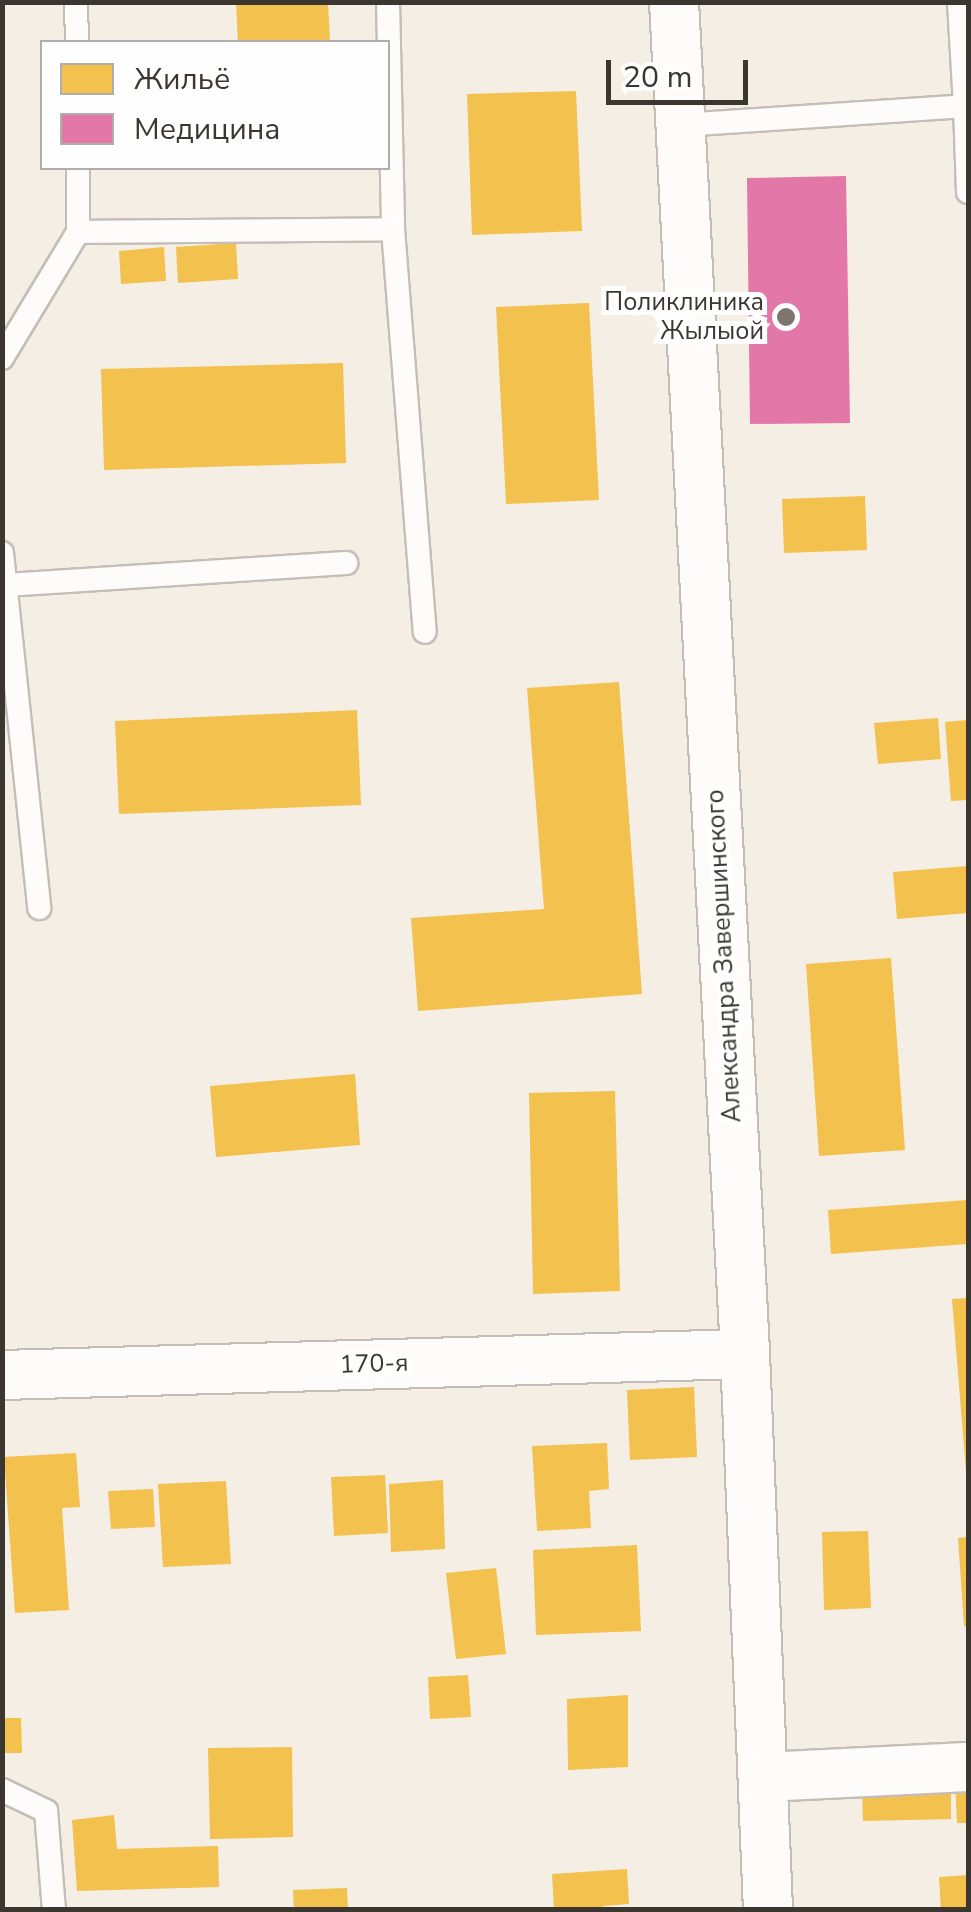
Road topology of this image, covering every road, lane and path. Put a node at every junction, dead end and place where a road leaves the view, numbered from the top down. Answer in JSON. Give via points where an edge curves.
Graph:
{"nodes":[{"id":1,"x":76,"y":2,"type":"edge"},
{"id":2,"x":388,"y":2,"type":"edge"},
{"id":3,"x":674,"y":2,"type":"edge"},
{"id":4,"x":959,"y":2,"type":"edge"},
{"id":5,"x":77,"y":40,"type":"edge"},
{"id":6,"x":389,"y":40,"type":"edge"},
{"id":7,"x":390,"y":78,"type":"edge"},
{"id":8,"x":965,"y":106,"type":"junction"},
{"id":9,"x":681,"y":126,"type":"junction"},
{"id":10,"x":78,"y":170,"type":"edge"},
{"id":11,"x":968,"y":192,"type":"edge"},
{"id":12,"x":394,"y":229,"type":"junction"},
{"id":13,"x":78,"y":232,"type":"junction"},
{"id":14,"x":2,"y":358,"type":"edge"},
{"id":15,"x":2,"y":554,"type":"edge"},
{"id":16,"x":346,"y":563,"type":"dead end"},
{"id":17,"x":7,"y":586,"type":"junction"},
{"id":18,"x":424,"y":632,"type":"dead end"},
{"id":19,"x":39,"y":908,"type":"dead end"},
{"id":20,"x":745,"y":1354,"type":"junction"},
{"id":21,"x":2,"y":1375,"type":"edge"},
{"id":22,"x":968,"y":1767,"type":"edge"},
{"id":23,"x":763,"y":1777,"type":"junction"},
{"id":24,"x":2,"y":1790,"type":"edge"},
{"id":25,"x":54,"y":1910,"type":"edge"},
{"id":26,"x":768,"y":1910,"type":"edge"}],
"edges":[{"from":1,"to":5,"type":"lane"},
{"from":2,"to":6,"type":"lane"},
{"from":3,"to":9,"type":"street","name":"Александра Завершинского"},
{"from":4,"to":8,"type":"lane"},
{"from":7,"to":12,"type":"lane"},
{"from":8,"to":9,"type":"lane"},
{"from":8,"to":11,"type":"lane"},
{"from":9,"to":20,"type":"street","name":"Александра Завершинского"},
{"from":10,"to":13,"type":"lane"},
{"from":12,"to":13,"type":"lane"},
{"from":12,"to":18,"type":"lane"},
{"from":13,"to":14,"type":"lane"},
{"from":15,"to":17,"type":"lane"},
{"from":16,"to":17,"type":"lane"},
{"from":17,"to":19,"type":"lane"},
{"from":20,"to":21,"type":"street","name":"170-я"},
{"from":20,"to":23,"type":"street","name":"Александра Завершинского"},
{"from":22,"to":23,"type":"street"},
{"from":23,"to":26,"type":"street","name":"Александра Завершинского"},
{"from":24,"to":25,"type":"lane","via":[[46,1811]]}]}
